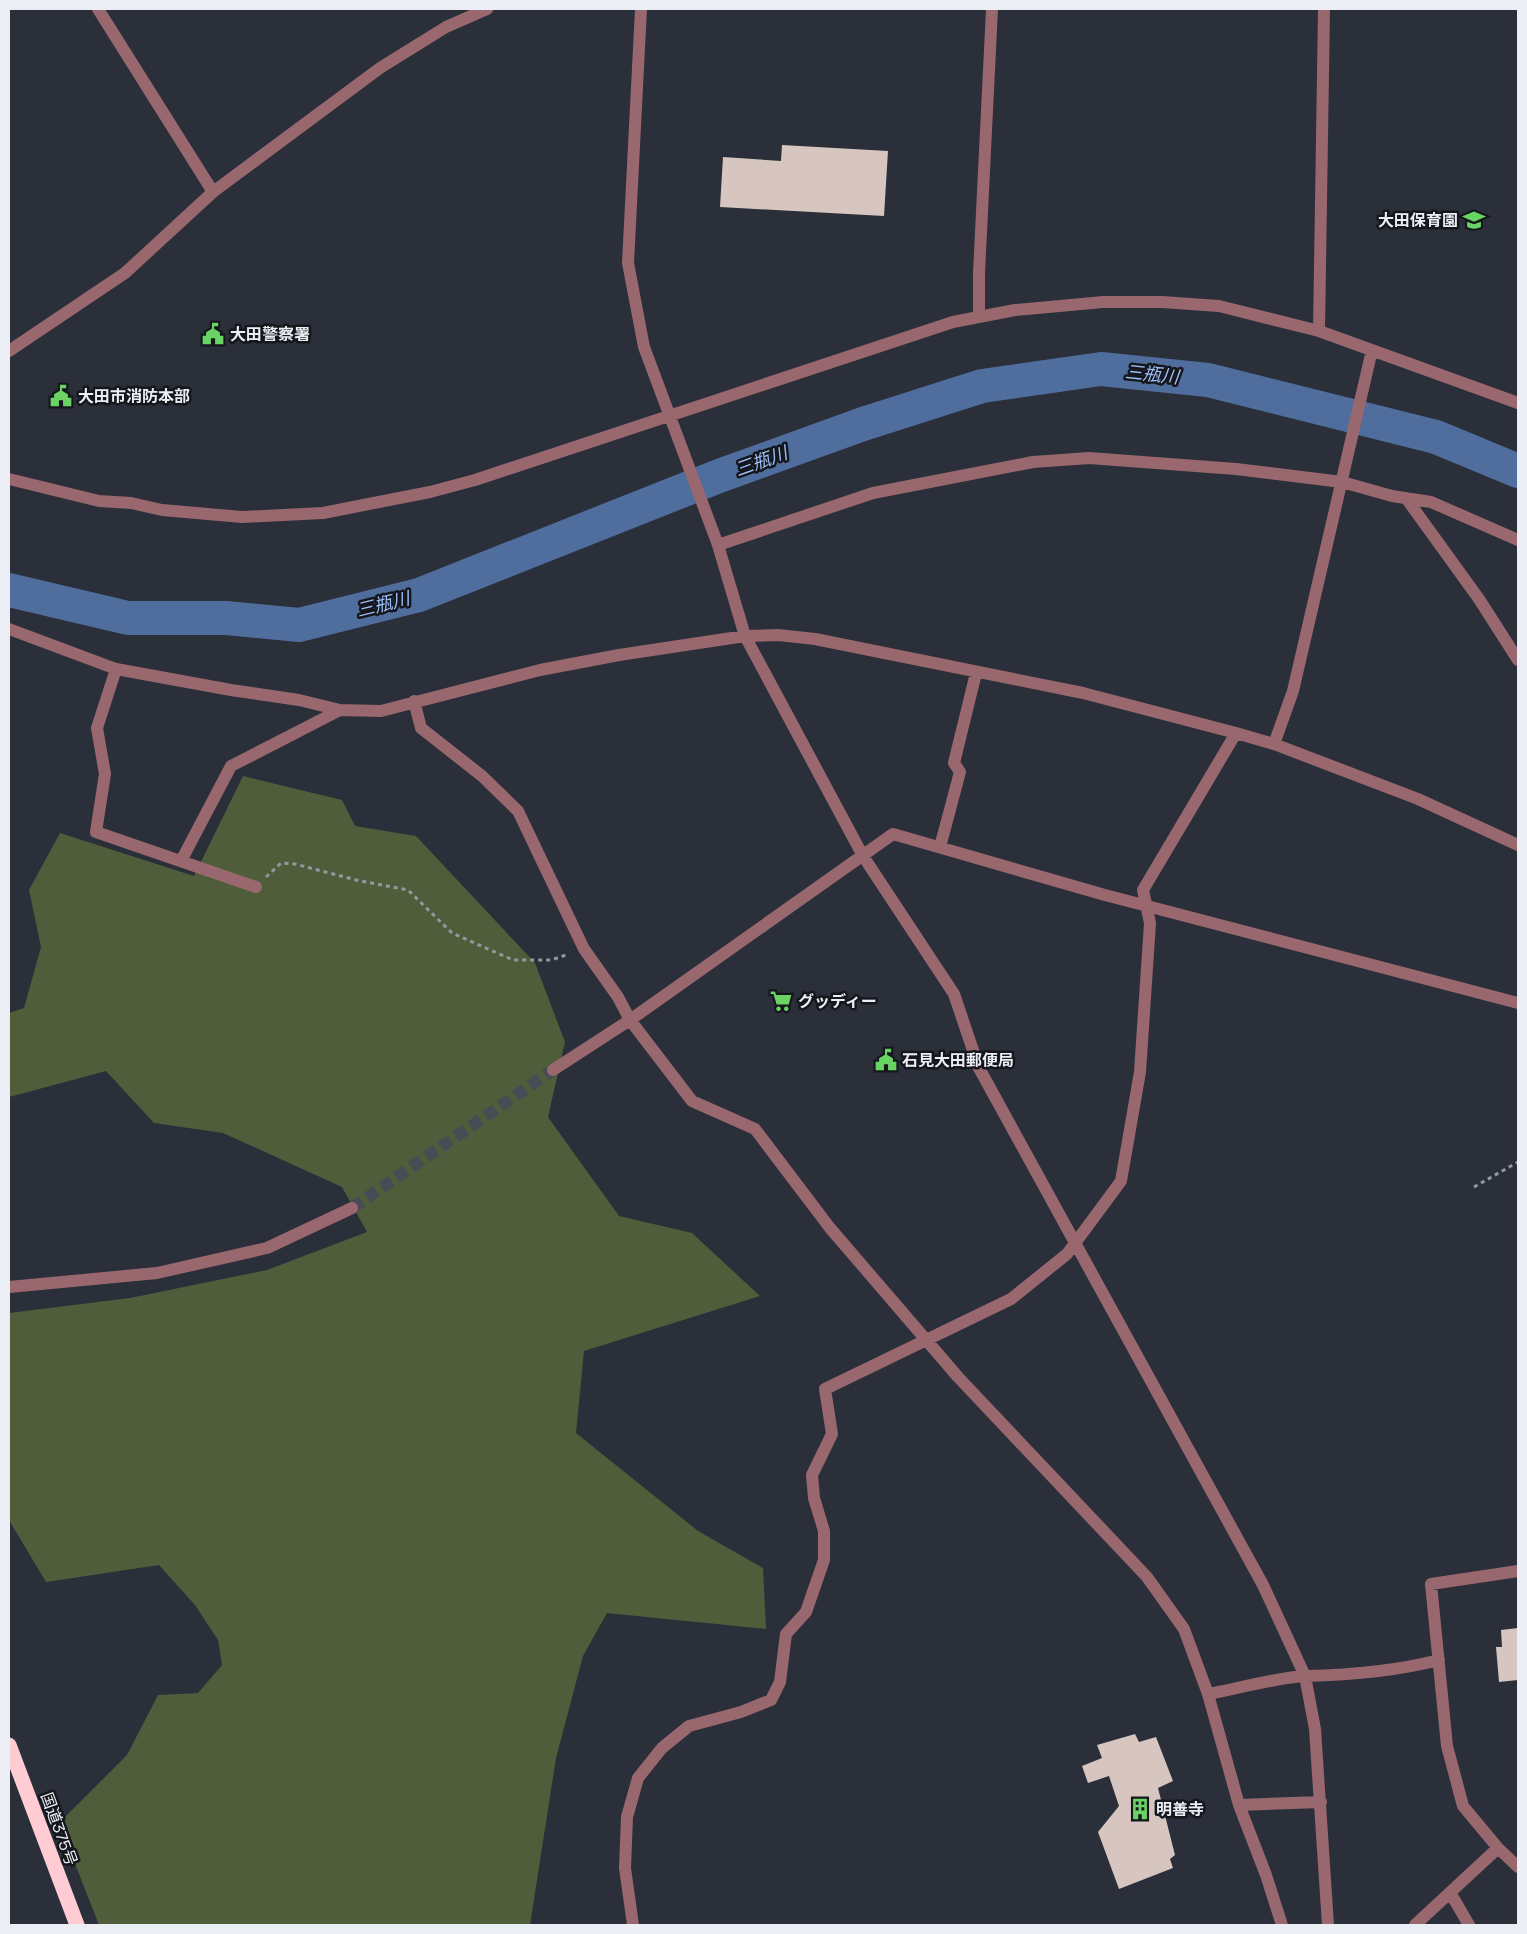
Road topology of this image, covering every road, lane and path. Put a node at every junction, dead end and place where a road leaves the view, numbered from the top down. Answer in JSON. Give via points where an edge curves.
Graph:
{"nodes":[{"id":1,"x":98,"y":9,"type":"edge"},
{"id":2,"x":487,"y":9,"type":"edge"},
{"id":3,"x":641,"y":9,"type":"edge"},
{"id":4,"x":992,"y":9,"type":"edge"},
{"id":5,"x":1324,"y":9,"type":"edge"},
{"id":6,"x":213,"y":192,"type":"junction"},
{"id":7,"x":979,"y":316,"type":"junction"},
{"id":8,"x":1319,"y":331,"type":"junction"},
{"id":9,"x":1372,"y":350,"type":"junction"},
{"id":10,"x":9,"y":351,"type":"edge"},
{"id":11,"x":1518,"y":402,"type":"edge"},
{"id":12,"x":669,"y":415,"type":"junction"},
{"id":13,"x":9,"y":479,"type":"edge"},
{"id":14,"x":1342,"y":482,"type":"junction"},
{"id":15,"x":1406,"y":498,"type":"junction"},
{"id":16,"x":1518,"y":540,"type":"edge"},
{"id":17,"x":718,"y":545,"type":"junction"},
{"id":18,"x":9,"y":629,"type":"edge"},
{"id":19,"x":745,"y":636,"type":"junction"},
{"id":20,"x":1518,"y":660,"type":"edge"},
{"id":21,"x":116,"y":669,"type":"junction"},
{"id":22,"x":976,"y":673,"type":"junction"},
{"id":23,"x":414,"y":701,"type":"junction"},
{"id":24,"x":340,"y":710,"type":"junction"},
{"id":25,"x":1236,"y":732,"type":"junction"},
{"id":26,"x":1274,"y":744,"type":"junction"},
{"id":27,"x":1518,"y":845,"type":"edge"},
{"id":28,"x":940,"y":847,"type":"junction"},
{"id":29,"x":863,"y":856,"type":"junction"},
{"id":30,"x":180,"y":861,"type":"junction"},
{"id":31,"x":256,"y":887,"type":"joint"},
{"id":32,"x":1148,"y":906,"type":"junction"},
{"id":33,"x":584,"y":949,"type":"junction"},
{"id":34,"x":1518,"y":1003,"type":"edge"},
{"id":35,"x":630,"y":1020,"type":"junction"},
{"id":36,"x":553,"y":1070,"type":"tunnel mouth"},
{"id":37,"x":1518,"y":1162,"type":"edge"},
{"id":38,"x":1474,"y":1187,"type":"dead end"},
{"id":39,"x":352,"y":1208,"type":"tunnel mouth"},
{"id":40,"x":1075,"y":1243,"type":"junction"},
{"id":41,"x":9,"y":1287,"type":"edge"},
{"id":42,"x":929,"y":1341,"type":"junction"},
{"id":43,"x":1518,"y":1570,"type":"edge"},
{"id":44,"x":1439,"y":1660,"type":"junction"},
{"id":45,"x":1305,"y":1676,"type":"junction"},
{"id":46,"x":1208,"y":1694,"type":"junction"},
{"id":47,"x":9,"y":1745,"type":"edge"},
{"id":48,"x":1321,"y":1802,"type":"junction"},
{"id":49,"x":1239,"y":1805,"type":"junction"},
{"id":50,"x":1498,"y":1848,"type":"junction"},
{"id":51,"x":1518,"y":1867,"type":"edge"},
{"id":52,"x":1451,"y":1894,"type":"junction"},
{"id":53,"x":77,"y":1925,"type":"edge"},
{"id":54,"x":633,"y":1925,"type":"edge"},
{"id":55,"x":1282,"y":1925,"type":"edge"},
{"id":56,"x":1328,"y":1925,"type":"edge"},
{"id":57,"x":1415,"y":1925,"type":"edge"},
{"id":58,"x":1469,"y":1925,"type":"edge"}],
"edges":[{"from":1,"to":6,"type":"street"},
{"from":2,"to":6,"type":"street","via":[[446,27],[380,68]]},
{"from":3,"to":12,"type":"street","via":[[628,263],[644,347]]},
{"from":4,"to":7,"type":"street"},
{"from":5,"to":8,"type":"street"},
{"from":6,"to":10,"type":"street","via":[[125,273]]},
{"from":7,"to":8,"type":"street","via":[[1103,302],[1162,302],[1219,306]]},
{"from":7,"to":12,"type":"street","via":[[929,329]]},
{"from":8,"to":9,"type":"street"},
{"from":9,"to":11,"type":"street"},
{"from":9,"to":14,"type":"street"},
{"from":12,"to":13,"type":"street","via":[[475,480],[323,513],[242,517],[162,510],[131,503],[99,501]]},
{"from":12,"to":17,"type":"street"},
{"from":14,"to":15,"type":"street"},
{"from":14,"to":17,"type":"street","via":[[1150,461],[1090,458],[1033,462],[873,493]]},
{"from":14,"to":26,"type":"street","via":[[1293,691]]},
{"from":15,"to":16,"type":"street","via":[[1431,502]]},
{"from":15,"to":20,"type":"street","via":[[1479,599]]},
{"from":17,"to":19,"type":"street"},
{"from":18,"to":21,"type":"street"},
{"from":19,"to":22,"type":"street","via":[[815,638]]},
{"from":19,"to":23,"type":"street","via":[[548,668]]},
{"from":19,"to":29,"type":"street"},
{"from":21,"to":24,"type":"street"},
{"from":21,"to":30,"type":"street","via":[[97,728],[105,774],[96,832]]},
{"from":22,"to":25,"type":"street","via":[[1132,704]]},
{"from":22,"to":28,"type":"street","via":[[954,763],[960,772]]},
{"from":23,"to":24,"type":"street","via":[[381,711]]},
{"from":23,"to":33,"type":"street","via":[[421,728],[482,776],[518,811]]},
{"from":24,"to":30,"type":"street","via":[[231,766]]},
{"from":25,"to":26,"type":"street"},
{"from":25,"to":32,"type":"street","via":[[1143,890]]},
{"from":26,"to":27,"type":"street","via":[[1418,799]]},
{"from":28,"to":29,"type":"street","via":[[893,834]]},
{"from":28,"to":32,"type":"street"},
{"from":29,"to":35,"type":"street"},
{"from":29,"to":40,"type":"street","via":[[954,994],[979,1068]]},
{"from":30,"to":31,"type":"street"},
{"from":31,"to":33,"type":"path","via":[[281,863],[295,864],[408,890],[452,933],[513,960],[551,960]]},
{"from":32,"to":34,"type":"street"},
{"from":32,"to":40,"type":"street","via":[[1150,923],[1140,1072],[1121,1181]]},
{"from":33,"to":35,"type":"street"},
{"from":35,"to":36,"type":"street"},
{"from":35,"to":42,"type":"street","via":[[692,1101],[755,1129],[830,1228]]},
{"from":37,"to":38,"type":"path"},
{"from":39,"to":41,"type":"street","via":[[267,1248],[156,1273]]},
{"from":40,"to":42,"type":"street","via":[[1067,1254],[1011,1299]]},
{"from":40,"to":45,"type":"street","via":[[1263,1585]]},
{"from":42,"to":46,"type":"street","via":[[958,1377],[1147,1577],[1184,1629]]},
{"from":42,"to":54,"type":"street","via":[[825,1389],[832,1434],[812,1475],[814,1498],[824,1531],[824,1560],[806,1612],[786,1634],[780,1682],[771,1700],[689,1726],[662,1748],[638,1778],[627,1817],[625,1868]]},
{"from":43,"to":44,"type":"street","via":[[1431,1584]]},
{"from":44,"to":45,"type":"street","via":[[1407,1667],[1323,1677]]},
{"from":44,"to":50,"type":"street","via":[[1447,1746],[1463,1806]]},
{"from":45,"to":46,"type":"street"},
{"from":45,"to":48,"type":"street","via":[[1315,1729]]},
{"from":46,"to":49,"type":"street"},
{"from":47,"to":53,"type":"highway","name":"国道375号"},
{"from":48,"to":49,"type":"street"},
{"from":48,"to":56,"type":"street"},
{"from":49,"to":55,"type":"street"},
{"from":50,"to":51,"type":"street"},
{"from":50,"to":52,"type":"street"},
{"from":52,"to":57,"type":"street"},
{"from":52,"to":58,"type":"street"}]}
